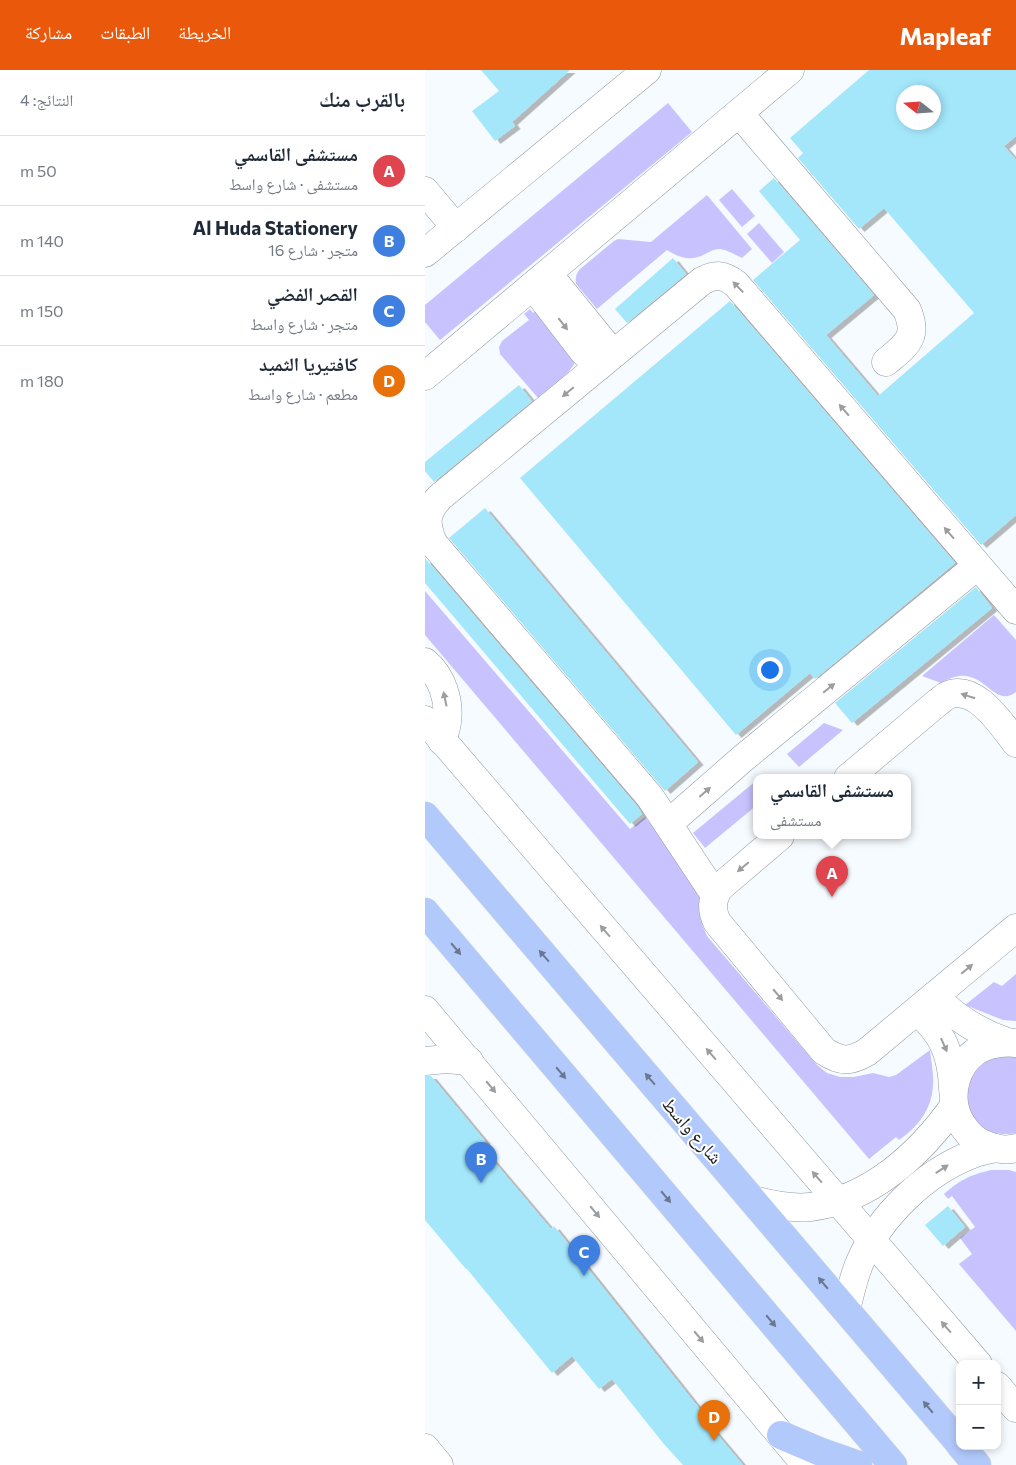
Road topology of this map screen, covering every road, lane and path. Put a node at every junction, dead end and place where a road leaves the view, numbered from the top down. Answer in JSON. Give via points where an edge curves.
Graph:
{"nodes":[{"id":1,"x":647,"y":70,"type":"edge"},
{"id":2,"x":790,"y":70,"type":"edge"},
{"id":3,"x":739,"y":112,"type":"junction"},
{"id":4,"x":425,"y":191,"type":"edge"},
{"id":5,"x":456,"y":228,"type":"junction"},
{"id":6,"x":425,"y":253,"type":"edge"},
{"id":7,"x":540,"y":280,"type":"junction"},
{"id":8,"x":606,"y":360,"type":"junction"},
{"id":9,"x":886,"y":362,"type":"dead end"},
{"id":10,"x":425,"y":376,"type":"edge"},
{"id":11,"x":977,"y":566,"type":"junction"},
{"id":12,"x":1016,"y":610,"type":"edge"},
{"id":13,"x":425,"y":662,"type":"edge"},
{"id":14,"x":425,"y":720,"type":"edge"},
{"id":15,"x":1012,"y":729,"type":"edge"},
{"id":16,"x":442,"y":741,"type":"junction"},
{"id":17,"x":853,"y":774,"type":"edge"},
{"id":18,"x":425,"y":816,"type":"edge"},
{"id":19,"x":668,"y":824,"type":"junction"},
{"id":20,"x":776,"y":839,"type":"edge"},
{"id":21,"x":715,"y":895,"type":"junction"},
{"id":22,"x":425,"y":912,"type":"edge"},
{"id":23,"x":1016,"y":928,"type":"edge"},
{"id":24,"x":925,"y":1004,"type":"junction"},
{"id":25,"x":425,"y":1010,"type":"edge"},
{"id":26,"x":1011,"y":1042,"type":"edge"},
{"id":27,"x":425,"y":1061,"type":"edge"},
{"id":28,"x":469,"y":1061,"type":"junction"},
{"id":29,"x":953,"y":1098,"type":"junction"},
{"id":30,"x":1009,"y":1149,"type":"edge"},
{"id":31,"x":753,"y":1200,"type":"junction"},
{"id":32,"x":838,"y":1201,"type":"junction"},
{"id":33,"x":871,"y":1240,"type":"junction"},
{"id":34,"x":846,"y":1310,"type":"junction"},
{"id":35,"x":975,"y":1360,"type":"edge"},
{"id":36,"x":1001,"y":1391,"type":"edge"},
{"id":37,"x":1016,"y":1408,"type":"edge"},
{"id":38,"x":781,"y":1435,"type":"junction"},
{"id":39,"x":956,"y":1439,"type":"edge"},
{"id":40,"x":425,"y":1448,"type":"edge"},
{"id":41,"x":965,"y":1450,"type":"edge"},
{"id":42,"x":439,"y":1465,"type":"edge"},
{"id":43,"x":806,"y":1465,"type":"edge"},
{"id":44,"x":858,"y":1465,"type":"edge"},
{"id":45,"x":893,"y":1465,"type":"edge"},
{"id":46,"x":977,"y":1465,"type":"edge"}],
"edges":[{"from":1,"to":5,"type":"street"},
{"from":2,"to":3,"type":"street"},
{"from":3,"to":7,"type":"street"},
{"from":3,"to":9,"type":"street","via":[[907,310],[912,331],[909,341]]},
{"from":4,"to":5,"type":"street"},
{"from":5,"to":6,"type":"street"},
{"from":7,"to":8,"type":"street","via":[[583,350]]},
{"from":7,"to":10,"type":"street"},
{"from":11,"to":8,"type":"street","one_way":true,"via":[[729,278],[719,276],[702,281]]},
{"from":8,"to":19,"type":"street","one_way":true,"via":[[430,506],[427,532],[643,789]]},
{"from":11,"to":12,"type":"street"},
{"from":19,"to":11,"type":"street","one_way":true},
{"from":16,"to":13,"type":"street","one_way":true,"via":[[447,701],[441,682]]},
{"from":14,"to":16,"type":"street"},
{"from":15,"to":17,"type":"street","one_way":true,"via":[[973,696],[948,695]]},
{"from":32,"to":16,"type":"street","one_way":true},
{"from":31,"to":18,"type":"main road","name":"شارع واسط","one_way":true},
{"from":19,"to":21,"type":"street"},
{"from":20,"to":21,"type":"street","one_way":true},
{"from":21,"to":24,"type":"street","one_way":true,"via":[[712,904],[717,922],[824,1051],[834,1057],[845,1060],[857,1058]]},
{"from":22,"to":45,"type":"main road","one_way":true},
{"from":24,"to":23,"type":"street","one_way":true},
{"from":24,"to":26,"type":"street","via":[[946,1009],[991,1037]]},
{"from":24,"to":29,"type":"street","one_way":true,"via":[[928,1021],[938,1032],[950,1060]]},
{"from":25,"to":28,"type":"street"},
{"from":26,"to":29,"type":"street","via":[[988,1045],[971,1055],[959,1070]]},
{"from":27,"to":28,"type":"street"},
{"from":28,"to":38,"type":"street","one_way":true},
{"from":29,"to":30,"type":"street","via":[[959,1121],[968,1133],[981,1143]]},
{"from":29,"to":32,"type":"street","via":[[941,1123],[910,1156],[869,1187]]},
{"from":33,"to":30,"type":"street","one_way":true,"via":[[904,1199],[933,1175],[974,1153]]},
{"from":31,"to":32,"type":"street","via":[[781,1207],[809,1207]]},
{"from":34,"to":31,"type":"main road","name":"شارع واسط","one_way":true},
{"from":32,"to":33,"type":"street"},
{"from":33,"to":34,"type":"street","via":[[860,1262]]},
{"from":35,"to":33,"type":"street","one_way":true},
{"from":39,"to":34,"type":"main road","name":"شارع واسط","one_way":true},
{"from":36,"to":37,"type":"street"},
{"from":38,"to":43,"type":"street"},
{"from":38,"to":44,"type":"main road"},
{"from":40,"to":42,"type":"street"},
{"from":41,"to":46,"type":"main road","name":"شارع واسط"}]}
